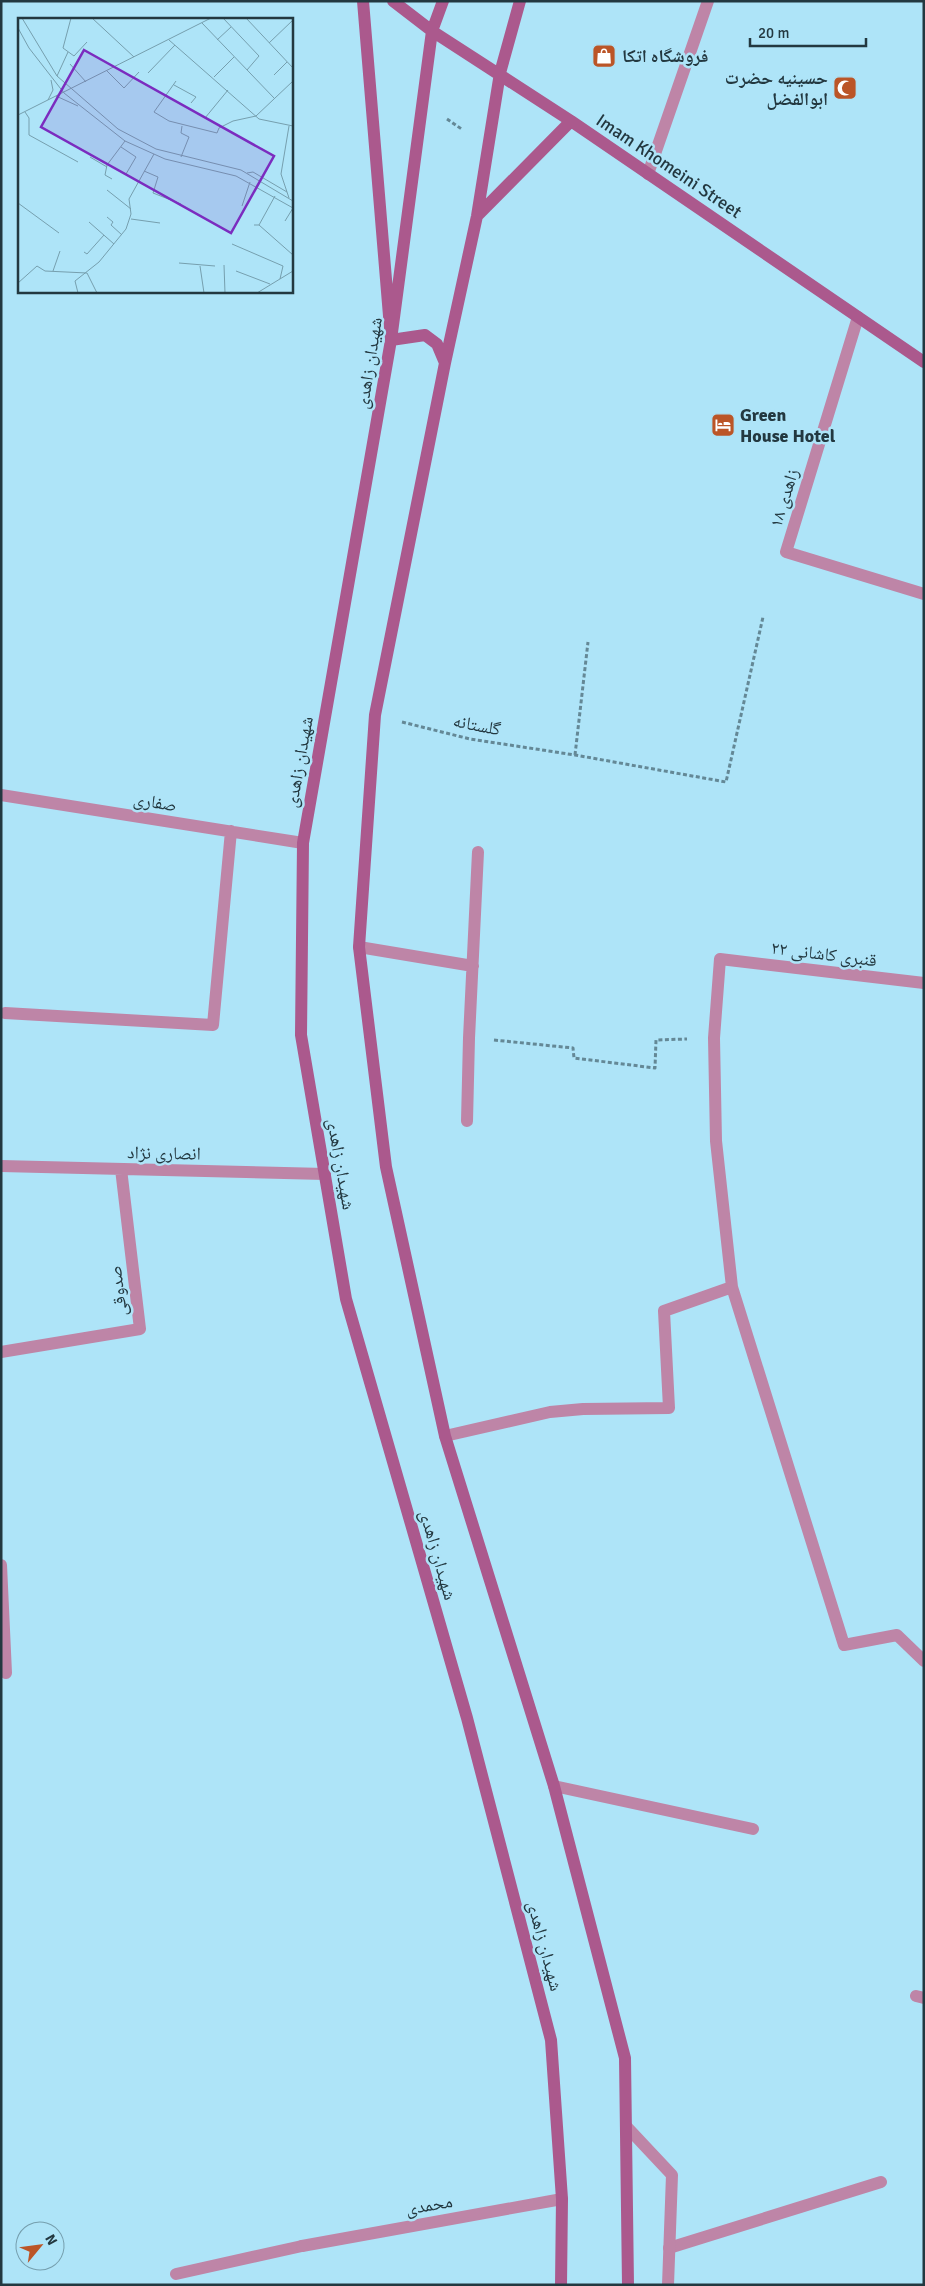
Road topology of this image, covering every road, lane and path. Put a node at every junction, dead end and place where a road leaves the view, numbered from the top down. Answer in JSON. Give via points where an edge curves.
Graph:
{"nodes":[{"id":1,"x":363,"y":1,"type":"edge"},
{"id":2,"x":393,"y":1,"type":"edge"},
{"id":3,"x":443,"y":1,"type":"edge"},
{"id":4,"x":520,"y":1,"type":"edge"},
{"id":5,"x":708,"y":1,"type":"edge"},
{"id":6,"x":432,"y":31,"type":"junction"},
{"id":7,"x":500,"y":73,"type":"junction"},
{"id":8,"x":571,"y":121,"type":"junction"},
{"id":9,"x":648,"y":174,"type":"junction"},
{"id":10,"x":477,"y":216,"type":"junction"},
{"id":11,"x":858,"y":317,"type":"junction"},
{"id":12,"x":391,"y":340,"type":"junction"},
{"id":13,"x":445,"y":362,"type":"junction"},
{"id":14,"x":924,"y":362,"type":"edge"},
{"id":15,"x":924,"y":594,"type":"edge"},
{"id":16,"x":763,"y":617,"type":"dead end"},
{"id":17,"x":588,"y":642,"type":"dead end"},
{"id":18,"x":375,"y":715,"type":"junction"},
{"id":19,"x":575,"y":755,"type":"junction"},
{"id":20,"x":1,"y":795,"type":"edge"},
{"id":21,"x":231,"y":831,"type":"junction"},
{"id":22,"x":303,"y":843,"type":"junction"},
{"id":23,"x":478,"y":852,"type":"dead end"},
{"id":24,"x":359,"y":947,"type":"junction"},
{"id":25,"x":472,"y":966,"type":"junction"},
{"id":26,"x":924,"y":983,"type":"edge"},
{"id":27,"x":5,"y":1013,"type":"dead end"},
{"id":28,"x":469,"y":1038,"type":"junction"},
{"id":29,"x":714,"y":1038,"type":"junction"},
{"id":30,"x":468,"y":1121,"type":"dead end"},
{"id":31,"x":1,"y":1166,"type":"edge"},
{"id":32,"x":121,"y":1169,"type":"junction"},
{"id":33,"x":325,"y":1174,"type":"junction"},
{"id":34,"x":732,"y":1287,"type":"junction"},
{"id":35,"x":1,"y":1352,"type":"edge"},
{"id":36,"x":445,"y":1436,"type":"junction"},
{"id":37,"x":1,"y":1564,"type":"edge"},
{"id":38,"x":924,"y":1661,"type":"edge"},
{"id":39,"x":4,"y":1674,"type":"edge"},
{"id":40,"x":554,"y":1786,"type":"junction"},
{"id":41,"x":753,"y":1829,"type":"dead end"},
{"id":42,"x":626,"y":2126,"type":"junction"},
{"id":43,"x":881,"y":2182,"type":"dead end"},
{"id":44,"x":562,"y":2199,"type":"junction"},
{"id":45,"x":670,"y":2248,"type":"junction"},
{"id":46,"x":176,"y":2274,"type":"dead end"},
{"id":47,"x":560,"y":2285,"type":"edge"},
{"id":48,"x":628,"y":2285,"type":"edge"},
{"id":49,"x":668,"y":2285,"type":"edge"}],
"edges":[{"from":1,"to":12,"type":"main road"},
{"from":2,"to":6,"type":"main road","name":"Imam Khomeini Street"},
{"from":3,"to":6,"type":"main road","name":"شهیدان زاهدی"},
{"from":4,"to":7,"type":"main road"},
{"from":5,"to":9,"type":"street"},
{"from":6,"to":7,"type":"main road","name":"Imam Khomeini Street"},
{"from":6,"to":12,"type":"main road","name":"شهیدان زاهدی"},
{"from":7,"to":8,"type":"main road","name":"Imam Khomeini Street"},
{"from":7,"to":10,"type":"main road"},
{"from":8,"to":9,"type":"main road","name":"Imam Khomeini Street"},
{"from":8,"to":10,"type":"main road"},
{"from":9,"to":11,"type":"main road","name":"Imam Khomeini Street"},
{"from":10,"to":13,"type":"main road"},
{"from":11,"to":14,"type":"main road","name":"Imam Khomeini Street"},
{"from":11,"to":15,"type":"street","name":"زاهدی ۱۸","via":[[786,552]]},
{"from":12,"to":13,"type":"main road","via":[[425,335],[437,344]]},
{"from":12,"to":22,"type":"main road","name":"شهیدان زاهدی"},
{"from":13,"to":18,"type":"main road"},
{"from":16,"to":19,"type":"path","name":"گلستانه","via":[[726,782]]},
{"from":17,"to":19,"type":"path"},
{"from":18,"to":19,"type":"path","name":"گلستانه","via":[[470,739]]},
{"from":18,"to":24,"type":"main road"},
{"from":20,"to":21,"type":"street","name":"صفاری"},
{"from":21,"to":22,"type":"street","name":"صفاری"},
{"from":21,"to":27,"type":"street","via":[[213,1025]]},
{"from":22,"to":33,"type":"main road","name":"شهیدان زاهدی","via":[[301,1035]]},
{"from":23,"to":25,"type":"street"},
{"from":24,"to":25,"type":"street"},
{"from":24,"to":36,"type":"main road","via":[[386,1167]]},
{"from":25,"to":28,"type":"street"},
{"from":26,"to":29,"type":"street","name":"قنبری کاشانی ۲۲","via":[[720,959]]},
{"from":28,"to":29,"type":"path","via":[[573,1048],[574,1058],[654,1068],[656,1040]]},
{"from":28,"to":30,"type":"street"},
{"from":29,"to":34,"type":"street","via":[[716,1141]]},
{"from":31,"to":32,"type":"street","name":"انصاری نژاد"},
{"from":32,"to":33,"type":"street","name":"انصاری نژاد"},
{"from":32,"to":35,"type":"street","name":"صدوقی","via":[[140,1329]]},
{"from":33,"to":44,"type":"main road","name":"شهیدان زاهدی","via":[[346,1299],[467,1718],[551,2040]]},
{"from":34,"to":36,"type":"street","via":[[664,1311],[669,1408],[550,1412]]},
{"from":34,"to":38,"type":"street","via":[[844,1645],[897,1634]]},
{"from":36,"to":40,"type":"main road"},
{"from":37,"to":39,"type":"street"},
{"from":40,"to":41,"type":"street"},
{"from":40,"to":42,"type":"main road","via":[[625,2058]]},
{"from":42,"to":45,"type":"street","via":[[672,2175]]},
{"from":42,"to":48,"type":"main road"},
{"from":43,"to":45,"type":"street"},
{"from":44,"to":46,"type":"street","name":"محمدی","via":[[302,2246]]},
{"from":44,"to":47,"type":"main road","name":"شهیدان زاهدی"},
{"from":45,"to":49,"type":"street"}]}
